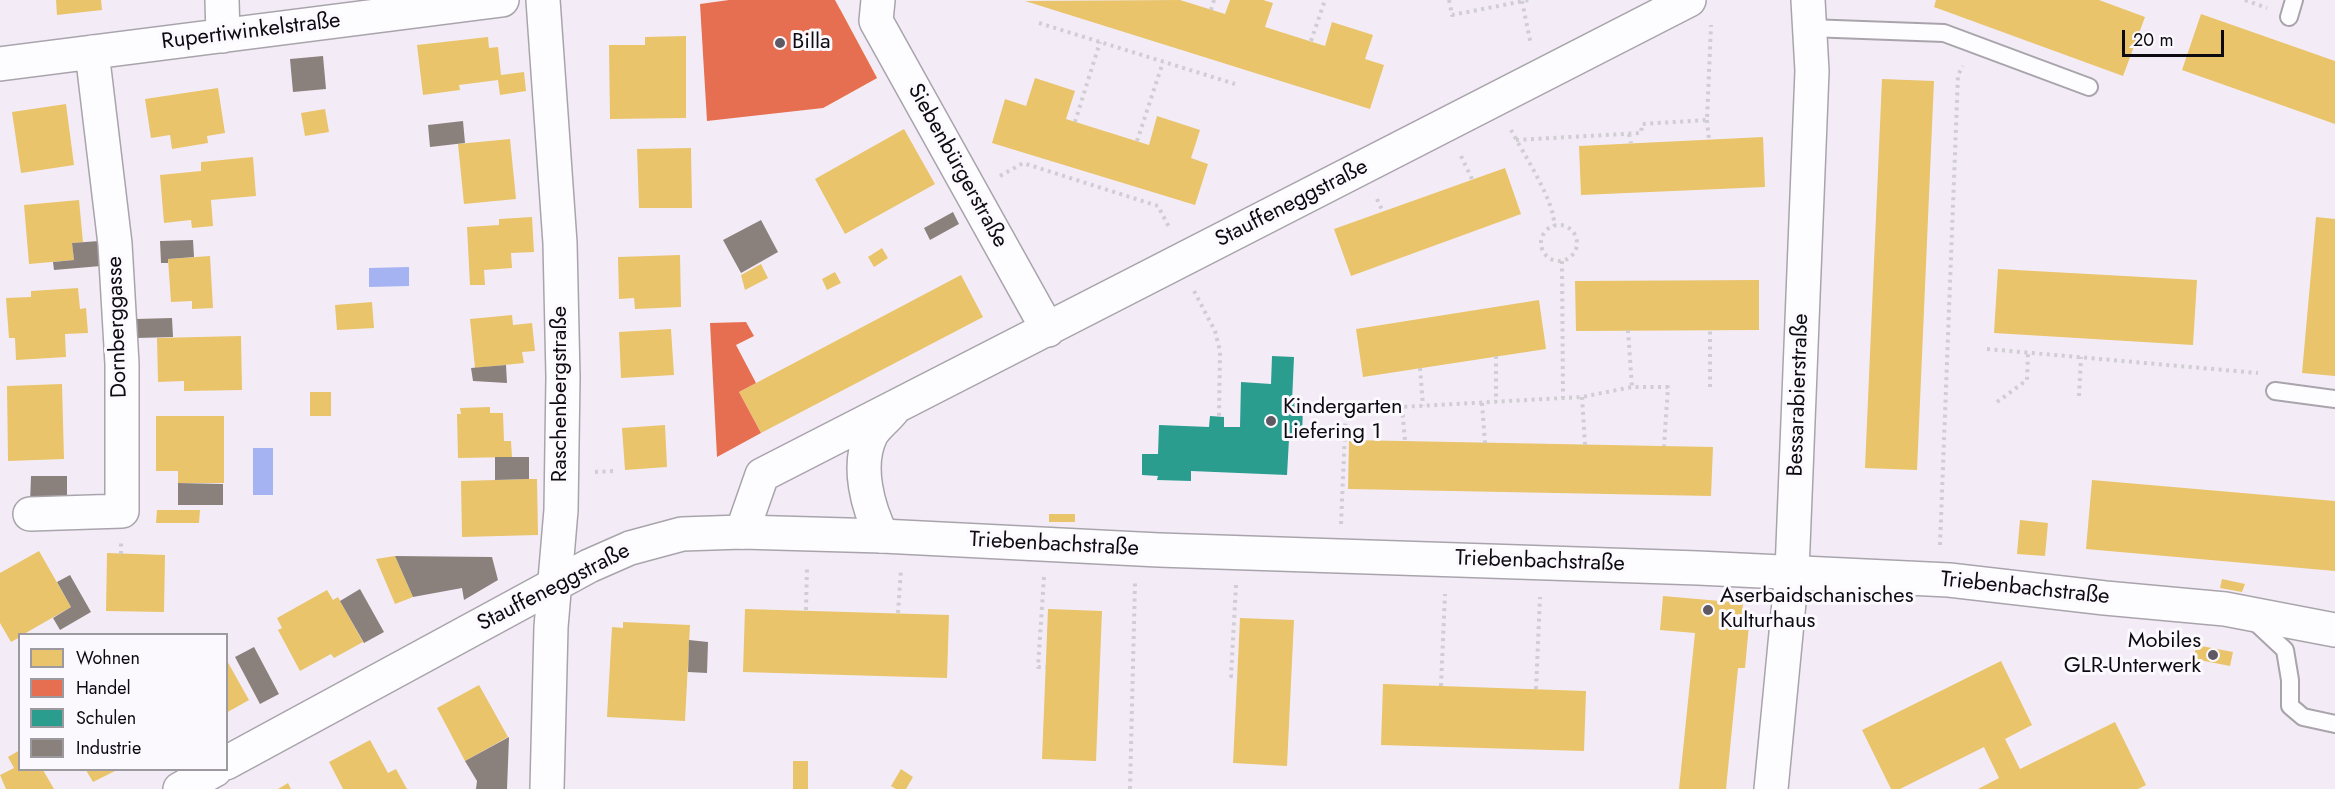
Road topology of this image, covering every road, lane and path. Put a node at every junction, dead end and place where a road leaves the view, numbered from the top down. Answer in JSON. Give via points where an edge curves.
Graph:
{"nodes":[{"id":1,"x":222,"y":0,"type":"edge"},
{"id":2,"x":502,"y":0,"type":"edge"},
{"id":3,"x":543,"y":0,"type":"edge"},
{"id":4,"x":878,"y":0,"type":"edge"},
{"id":5,"x":1214,"y":0,"type":"edge"},
{"id":6,"x":1325,"y":0,"type":"edge"},
{"id":7,"x":1449,"y":0,"type":"edge"},
{"id":8,"x":1529,"y":0,"type":"edge"},
{"id":9,"x":2294,"y":0,"type":"edge"},
{"id":10,"x":1522,"y":1,"type":"edge"},
{"id":11,"x":1211,"y":10,"type":"dead end"},
{"id":12,"x":1700,"y":11,"type":"edge"},
{"id":13,"x":1808,"y":14,"type":"edge"},
{"id":14,"x":2289,"y":17,"type":"dead end"},
{"id":15,"x":1039,"y":23,"type":"dead end"},
{"id":16,"x":223,"y":36,"type":"junction"},
{"id":17,"x":1311,"y":41,"type":"dead end"},
{"id":18,"x":1100,"y":42,"type":"junction"},
{"id":19,"x":1976,"y":45,"type":"junction"},
{"id":20,"x":92,"y":52,"type":"junction"},
{"id":21,"x":1163,"y":62,"type":"junction"},
{"id":22,"x":0,"y":64,"type":"edge"},
{"id":23,"x":1537,"y":78,"type":"junction"},
{"id":24,"x":1235,"y":84,"type":"dead end"},
{"id":25,"x":2089,"y":87,"type":"dead end"},
{"id":26,"x":1495,"y":100,"type":"junction"},
{"id":27,"x":1707,"y":120,"type":"junction"},
{"id":28,"x":1075,"y":122,"type":"dead end"},
{"id":29,"x":1629,"y":134,"type":"junction"},
{"id":30,"x":1516,"y":140,"type":"junction"},
{"id":31,"x":1709,"y":140,"type":"dead end"},
{"id":32,"x":1137,"y":141,"type":"dead end"},
{"id":33,"x":1631,"y":143,"type":"dead end"},
{"id":34,"x":971,"y":192,"type":"junction"},
{"id":35,"x":1554,"y":226,"type":"junction"},
{"id":36,"x":1182,"y":261,"type":"junction"},
{"id":37,"x":1562,"y":261,"type":"junction"},
{"id":38,"x":1048,"y":330,"type":"junction"},
{"id":39,"x":1628,"y":330,"type":"dead end"},
{"id":40,"x":1710,"y":330,"type":"dead end"},
{"id":41,"x":1987,"y":349,"type":"dead end"},
{"id":42,"x":2028,"y":353,"type":"junction"},
{"id":43,"x":1496,"y":357,"type":"dead end"},
{"id":44,"x":2081,"y":357,"type":"junction"},
{"id":45,"x":1420,"y":368,"type":"dead end"},
{"id":46,"x":1632,"y":387,"type":"junction"},
{"id":47,"x":1710,"y":387,"type":"dead end"},
{"id":48,"x":2275,"y":391,"type":"joint"},
{"id":49,"x":2079,"y":396,"type":"dead end"},
{"id":50,"x":1582,"y":397,"type":"junction"},
{"id":51,"x":1563,"y":398,"type":"junction"},
{"id":52,"x":2335,"y":399,"type":"edge"},
{"id":53,"x":1496,"y":402,"type":"junction"},
{"id":54,"x":1997,"y":402,"type":"dead end"},
{"id":55,"x":1482,"y":403,"type":"junction"},
{"id":56,"x":1423,"y":406,"type":"junction"},
{"id":57,"x":1402,"y":407,"type":"junction"},
{"id":58,"x":894,"y":409,"type":"junction"},
{"id":59,"x":1219,"y":417,"type":"dead end"},
{"id":60,"x":1405,"y":441,"type":"dead end"},
{"id":61,"x":1485,"y":443,"type":"dead end"},
{"id":62,"x":1585,"y":445,"type":"dead end"},
{"id":63,"x":1664,"y":446,"type":"dead end"},
{"id":64,"x":30,"y":514,"type":"dead end"},
{"id":65,"x":742,"y":532,"type":"junction"},
{"id":66,"x":808,"y":534,"type":"junction"},
{"id":67,"x":892,"y":537,"type":"junction"},
{"id":68,"x":1046,"y":544,"type":"junction"},
{"id":69,"x":1238,"y":552,"type":"junction"},
{"id":70,"x":1339,"y":555,"type":"junction"},
{"id":71,"x":1447,"y":559,"type":"junction"},
{"id":72,"x":1541,"y":562,"type":"junction"},
{"id":73,"x":1792,"y":571,"type":"junction"},
{"id":74,"x":1939,"y":579,"type":"junction"},
{"id":75,"x":1136,"y":580,"type":"dead end"},
{"id":76,"x":554,"y":584,"type":"junction"},
{"id":77,"x":806,"y":610,"type":"dead end"},
{"id":78,"x":2243,"y":612,"type":"junction"},
{"id":79,"x":898,"y":613,"type":"dead end"},
{"id":80,"x":2335,"y":630,"type":"edge"},
{"id":81,"x":1046,"y":667,"type":"dead end"},
{"id":82,"x":1238,"y":676,"type":"dead end"},
{"id":83,"x":1441,"y":686,"type":"dead end"},
{"id":84,"x":1536,"y":689,"type":"dead end"},
{"id":85,"x":2335,"y":724,"type":"edge"},
{"id":86,"x":228,"y":763,"type":"edge"},
{"id":87,"x":214,"y":771,"type":"edge"},
{"id":88,"x":180,"y":789,"type":"edge"},
{"id":89,"x":547,"y":789,"type":"edge"},
{"id":90,"x":1130,"y":789,"type":"edge"},
{"id":91,"x":1771,"y":789,"type":"edge"}],
"edges":[{"from":1,"to":16,"type":"street"},
{"from":2,"to":16,"type":"street","name":"Rupertiwinkelstraße"},
{"from":3,"to":76,"type":"street","name":"Raschenbergstraße","via":[[560,243],[563,366],[561,510]]},
{"from":4,"to":34,"type":"street","name":"Siebenbürgerstraße","via":[[876,21]]},
{"from":5,"to":11,"type":"path"},
{"from":6,"to":17,"type":"path"},
{"from":7,"to":10,"type":"path","via":[[1452,15]]},
{"from":8,"to":10,"type":"path"},
{"from":9,"to":14,"type":"lane"},
{"from":10,"to":23,"type":"path"},
{"from":12,"to":23,"type":"street","name":"Stauffeneggstraße"},
{"from":12,"to":27,"type":"path"},
{"from":13,"to":19,"type":"lane","via":[[1944,33]]},
{"from":13,"to":73,"type":"street","name":"Bessarabierstraße","via":[[1812,71]]},
{"from":15,"to":18,"type":"path"},
{"from":16,"to":20,"type":"street","name":"Rupertiwinkelstraße"},
{"from":18,"to":21,"type":"path"},
{"from":18,"to":28,"type":"path"},
{"from":19,"to":25,"type":"lane"},
{"from":19,"to":74,"type":"path","via":[[1958,75]]},
{"from":20,"to":22,"type":"street","name":"Rupertiwinkelstraße"},
{"from":20,"to":64,"type":"street","name":"Dornberggasse","via":[[115,244],[122,364],[122,511]]},
{"from":21,"to":24,"type":"path"},
{"from":21,"to":32,"type":"path"},
{"from":23,"to":26,"type":"street","name":"Stauffeneggstraße"},
{"from":26,"to":30,"type":"path"},
{"from":26,"to":36,"type":"street","name":"Stauffeneggstraße"},
{"from":27,"to":29,"type":"path","via":[[1642,124],[1641,133]]},
{"from":27,"to":31,"type":"path"},
{"from":29,"to":30,"type":"path"},
{"from":29,"to":33,"type":"path"},
{"from":30,"to":35,"type":"path","via":[[1552,209]]},
{"from":34,"to":36,"type":"path","via":[[1023,163],[1158,206]]},
{"from":34,"to":38,"type":"street","name":"Siebenbürgerstraße"},
{"from":35,"to":37,"type":"path","via":[[1545,233],[1541,244],[1551,259]]},
{"from":35,"to":37,"type":"path","via":[[1571,229],[1577,239],[1572,255]]},
{"from":36,"to":38,"type":"street","name":"Stauffeneggstraße"},
{"from":36,"to":59,"type":"path","via":[[1215,331],[1220,351]]},
{"from":37,"to":51,"type":"path"},
{"from":38,"to":58,"type":"street","name":"Stauffeneggstraße"},
{"from":39,"to":46,"type":"path"},
{"from":40,"to":47,"type":"path"},
{"from":41,"to":42,"type":"path"},
{"from":42,"to":44,"type":"path"},
{"from":42,"to":54,"type":"path","via":[[2027,380]]},
{"from":43,"to":53,"type":"path"},
{"from":44,"to":48,"type":"path","via":[[2256,371]]},
{"from":44,"to":49,"type":"path"},
{"from":45,"to":56,"type":"path"},
{"from":46,"to":50,"type":"path"},
{"from":46,"to":63,"type":"path","via":[[1668,387]]},
{"from":48,"to":52,"type":"lane"},
{"from":50,"to":51,"type":"path"},
{"from":50,"to":62,"type":"path"},
{"from":51,"to":53,"type":"path"},
{"from":53,"to":55,"type":"path"},
{"from":55,"to":56,"type":"path"},
{"from":55,"to":61,"type":"path"},
{"from":56,"to":57,"type":"path"},
{"from":57,"to":60,"type":"path"},
{"from":57,"to":70,"type":"path","via":[[1346,410]]},
{"from":58,"to":65,"type":"street","name":"Stauffeneggstraße","via":[[762,475]]},
{"from":58,"to":67,"type":"street","name":"Stauffeneggstraße","via":[[872,435],[864,464],[871,514]]},
{"from":65,"to":66,"type":"street","name":"Triebenbachstraße"},
{"from":65,"to":76,"type":"street","name":"Stauffeneggstraße","via":[[682,534],[630,548]]},
{"from":66,"to":67,"type":"street","name":"Triebenbachstraße"},
{"from":66,"to":77,"type":"path"},
{"from":67,"to":68,"type":"street","name":"Triebenbachstraße"},
{"from":67,"to":79,"type":"path"},
{"from":68,"to":69,"type":"street","name":"Triebenbachstraße"},
{"from":68,"to":81,"type":"path","via":[[1038,667]]},
{"from":69,"to":70,"type":"street","name":"Triebenbachstraße"},
{"from":69,"to":82,"type":"path","via":[[1231,676]]},
{"from":70,"to":71,"type":"street","name":"Triebenbachstraße"},
{"from":71,"to":72,"type":"street","name":"Triebenbachstraße"},
{"from":71,"to":83,"type":"path"},
{"from":72,"to":73,"type":"street","name":"Triebenbachstraße"},
{"from":72,"to":84,"type":"path"},
{"from":73,"to":74,"type":"street","name":"Triebenbachstraße"},
{"from":73,"to":91,"type":"street","name":"Bessarabierstraße"},
{"from":74,"to":78,"type":"street","name":"Triebenbachstraße"},
{"from":75,"to":90,"type":"path"},
{"from":76,"to":86,"type":"street","name":"Stauffeneggstraße"},
{"from":76,"to":89,"type":"street","name":"Raschenbergstraße"},
{"from":78,"to":80,"type":"street","name":"Triebenbachstraße"},
{"from":78,"to":85,"type":"lane","via":[[2285,650],[2290,706],[2303,717]]},
{"from":87,"to":88,"type":"street"}]}
